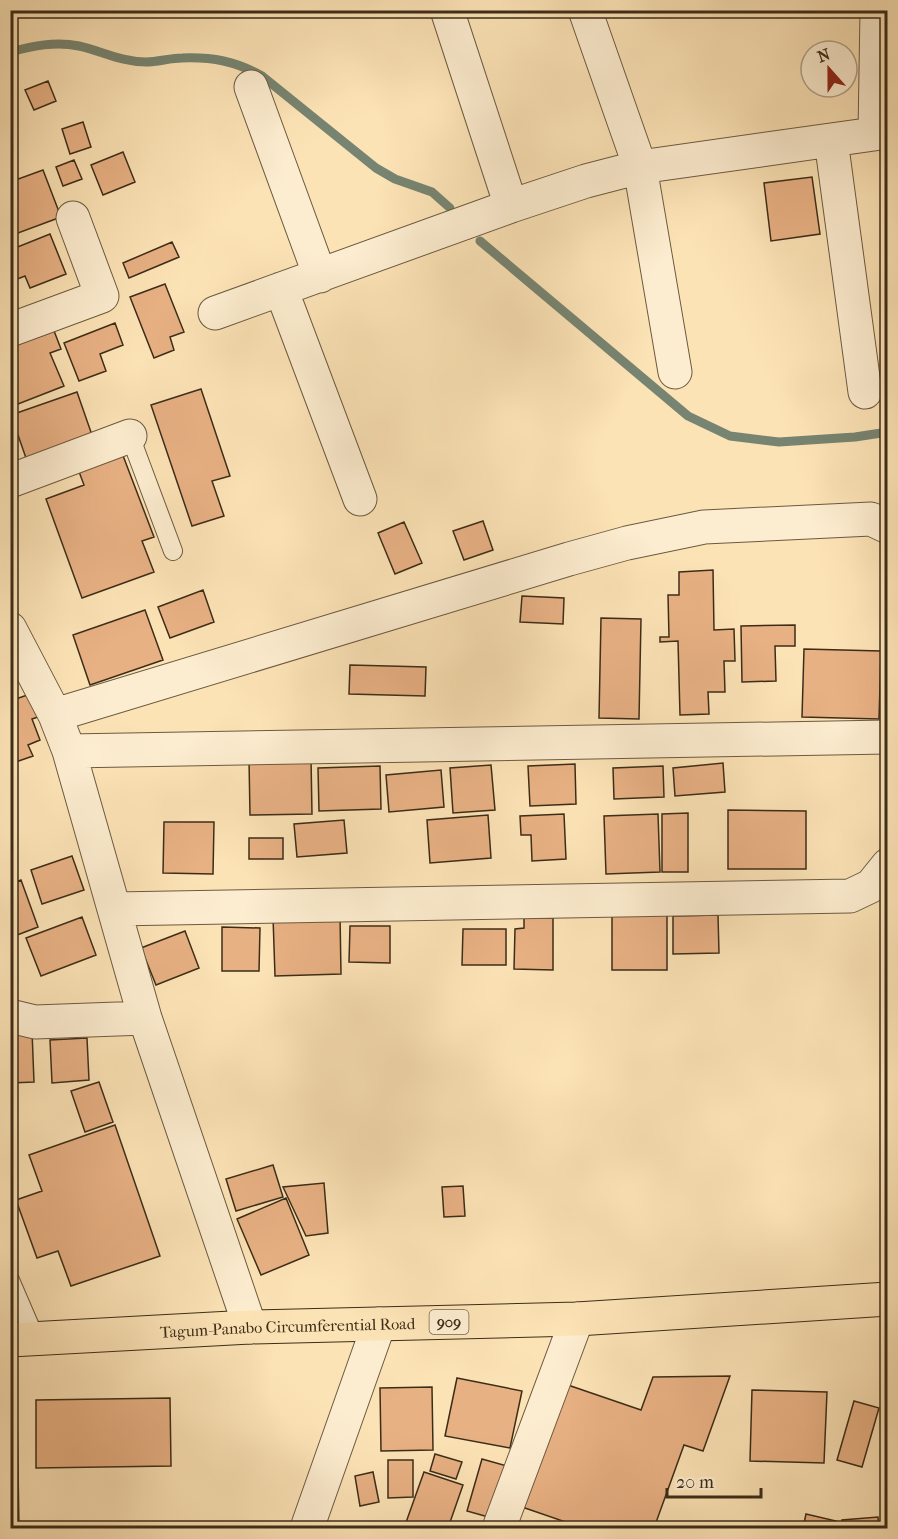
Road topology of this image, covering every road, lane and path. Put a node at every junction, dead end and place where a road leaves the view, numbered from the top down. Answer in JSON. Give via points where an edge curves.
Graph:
{"nodes":[{"id":1,"x":447,"y":10,"type":"edge"},
{"id":2,"x":585,"y":10,"type":"edge"},
{"id":3,"x":877,"y":10,"type":"edge"},
{"id":4,"x":250,"y":87,"type":"dead end"},
{"id":5,"x":881,"y":132,"type":"edge"},
{"id":6,"x":831,"y":140,"type":"junction"},
{"id":7,"x":640,"y":167,"type":"junction"},
{"id":8,"x":512,"y":206,"type":"junction"},
{"id":9,"x":73,"y":218,"type":"dead end"},
{"id":10,"x":320,"y":276,"type":"junction"},
{"id":11,"x":281,"y":289,"type":"junction"},
{"id":12,"x":215,"y":314,"type":"dead end"},
{"id":13,"x":10,"y":330,"type":"edge"},
{"id":14,"x":675,"y":372,"type":"dead end"},
{"id":15,"x":865,"y":392,"type":"dead end"},
{"id":16,"x":130,"y":436,"type":"joint"},
{"id":17,"x":10,"y":481,"type":"edge"},
{"id":18,"x":360,"y":499,"type":"dead end"},
{"id":19,"x":888,"y":527,"type":"edge"},
{"id":20,"x":173,"y":551,"type":"dead end"},
{"id":21,"x":10,"y":629,"type":"edge"},
{"id":22,"x":55,"y":715,"type":"junction"},
{"id":23,"x":888,"y":737,"type":"edge"},
{"id":24,"x":69,"y":751,"type":"junction"},
{"id":25,"x":888,"y":865,"type":"edge"},
{"id":26,"x":114,"y":909,"type":"junction"},
{"id":27,"x":10,"y":1016,"type":"edge"},
{"id":28,"x":145,"y":1018,"type":"junction"},
{"id":29,"x":10,"y":1280,"type":"edge"},
{"id":30,"x":888,"y":1299,"type":"edge"},
{"id":31,"x":578,"y":1319,"type":"junction"},
{"id":32,"x":379,"y":1324,"type":"junction"},
{"id":33,"x":250,"y":1327,"type":"junction"},
{"id":34,"x":23,"y":1339,"type":"edge"},
{"id":35,"x":307,"y":1528,"type":"edge"},
{"id":36,"x":500,"y":1528,"type":"edge"}],
"edges":[{"from":1,"to":8,"type":"street"},
{"from":2,"to":7,"type":"street"},
{"from":3,"to":5,"type":"street"},
{"from":4,"to":10,"type":"street"},
{"from":5,"to":6,"type":"street"},
{"from":6,"to":7,"type":"street"},
{"from":6,"to":15,"type":"street"},
{"from":7,"to":8,"type":"street"},
{"from":7,"to":14,"type":"street"},
{"from":8,"to":10,"type":"street"},
{"from":9,"to":13,"type":"street","via":[[102,296]]},
{"from":10,"to":11,"type":"street"},
{"from":11,"to":12,"type":"street"},
{"from":11,"to":18,"type":"street"},
{"from":16,"to":17,"type":"street"},
{"from":16,"to":20,"type":"lane"},
{"from":19,"to":22,"type":"street","via":[[871,519],[704,527],[627,543]]},
{"from":21,"to":22,"type":"street"},
{"from":22,"to":24,"type":"street"},
{"from":23,"to":24,"type":"street"},
{"from":24,"to":26,"type":"street"},
{"from":25,"to":26,"type":"street","via":[[871,886],[850,896]]},
{"from":26,"to":28,"type":"street"},
{"from":27,"to":28,"type":"street","via":[[34,1022]]},
{"from":28,"to":33,"type":"street"},
{"from":29,"to":34,"type":"lane"},
{"from":30,"to":31,"type":"main road","name":"Tagum-Panabo Circumferential Road","number":"909"},
{"from":31,"to":32,"type":"main road","name":"Tagum-Panabo Circumferential Road","number":"909"},
{"from":31,"to":36,"type":"street"},
{"from":32,"to":33,"type":"main road","name":"Tagum-Panabo Circumferential Road","number":"909"},
{"from":32,"to":35,"type":"street"},
{"from":33,"to":34,"type":"main road","name":"Tagum-Panabo Circumferential Road","number":"909"}]}
